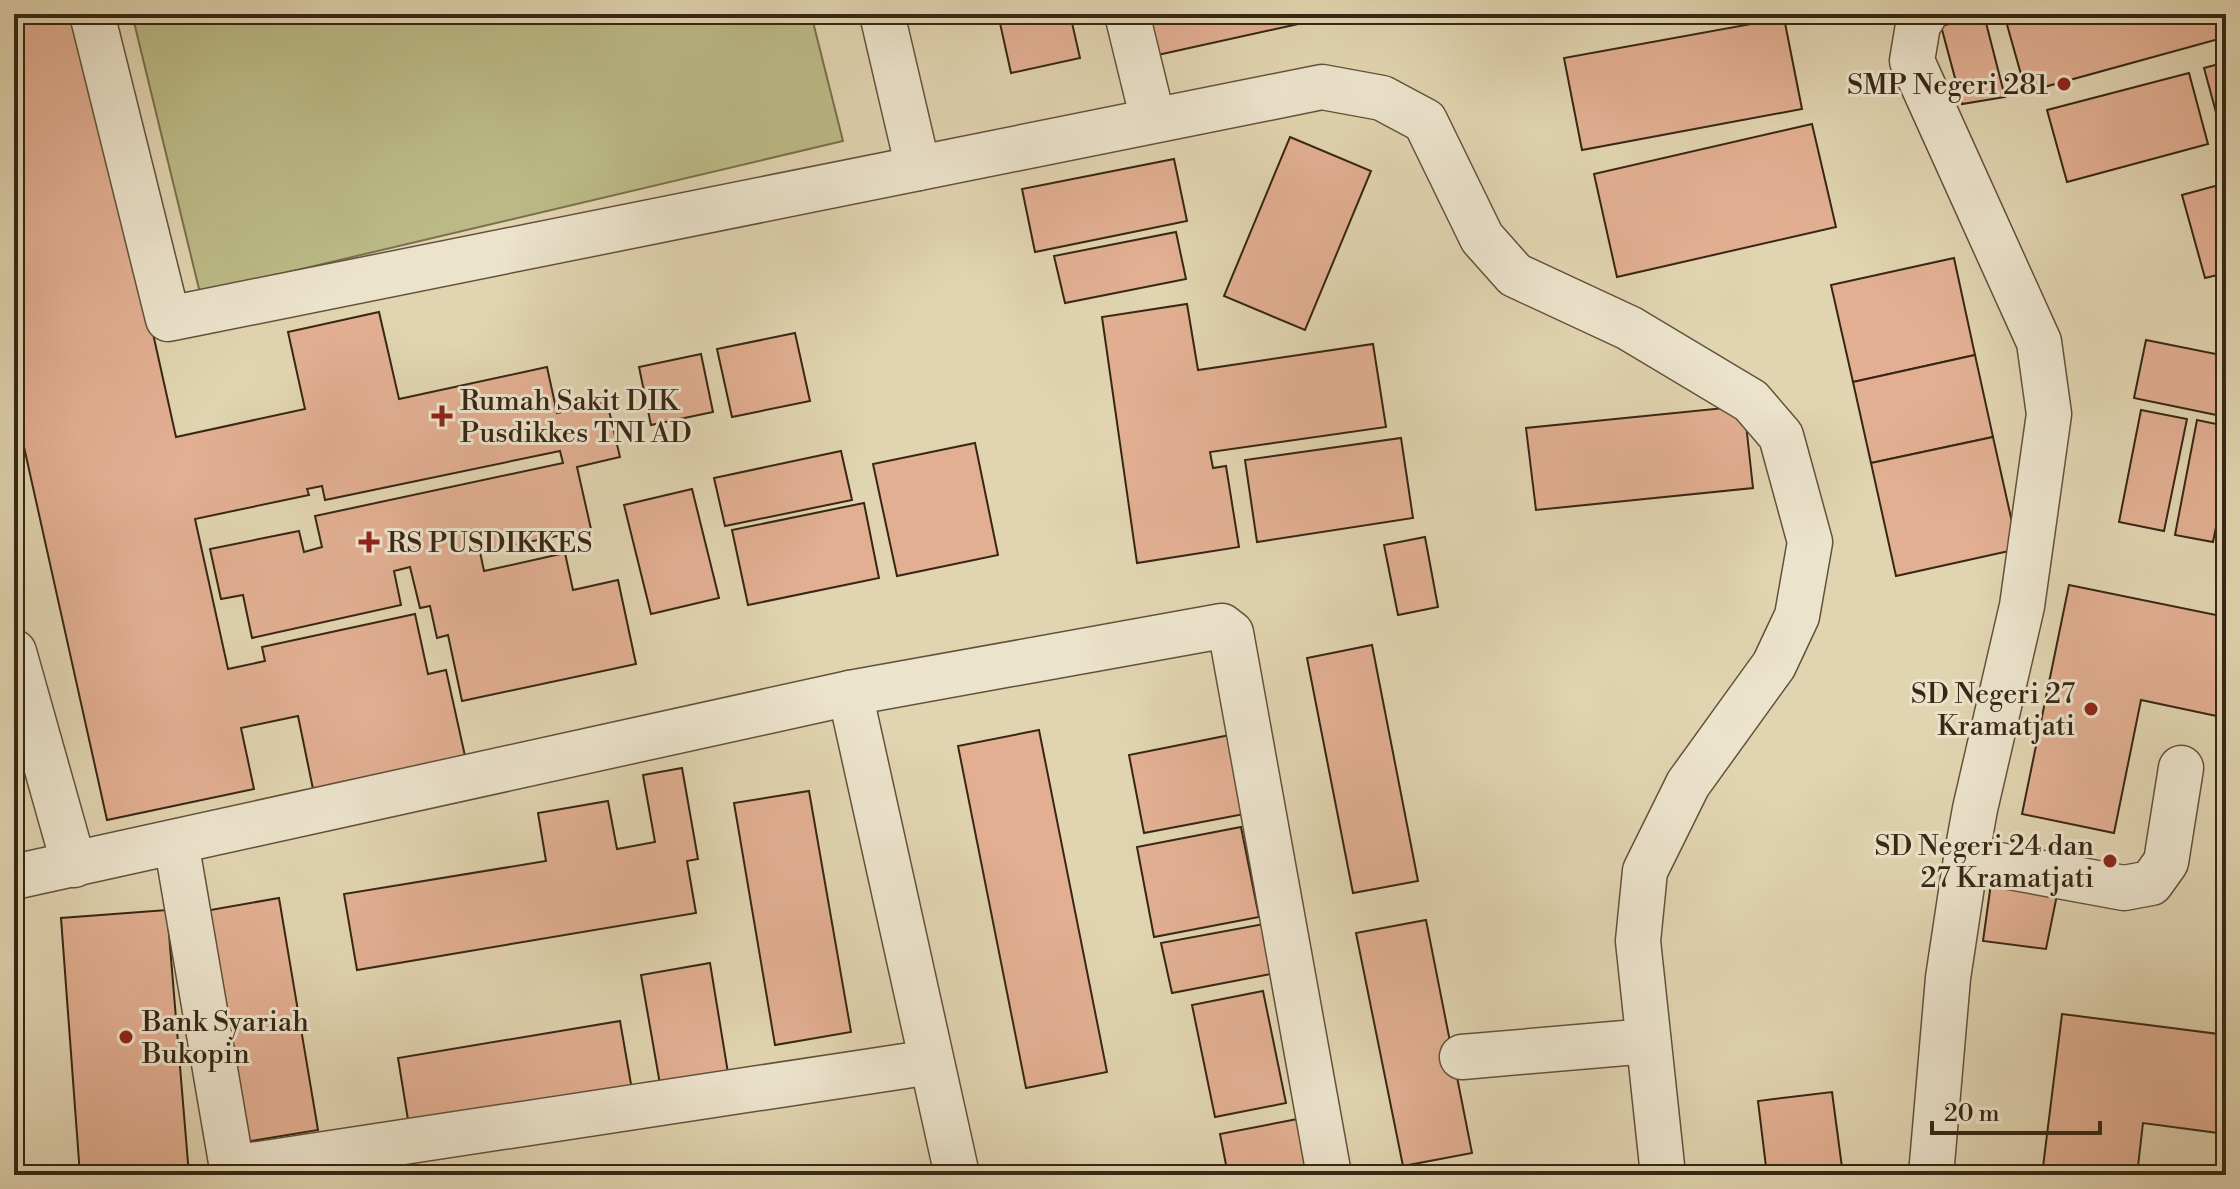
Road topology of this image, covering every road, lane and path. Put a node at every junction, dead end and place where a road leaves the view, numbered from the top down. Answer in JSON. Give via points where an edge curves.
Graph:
{"nodes":[{"id":1,"x":92,"y":14,"type":"edge"},
{"id":2,"x":882,"y":14,"type":"edge"},
{"id":3,"x":1127,"y":14,"type":"edge"},
{"id":4,"x":1925,"y":14,"type":"edge"},
{"id":5,"x":1153,"y":120,"type":"junction"},
{"id":6,"x":918,"y":168,"type":"junction"},
{"id":7,"x":14,"y":652,"type":"edge"},
{"id":8,"x":850,"y":693,"type":"junction"},
{"id":9,"x":2181,"y":768,"type":"dead end"},
{"id":10,"x":176,"y":842,"type":"junction"},
{"id":11,"x":1966,"y":859,"type":"junction"},
{"id":12,"x":74,"y":865,"type":"junction"},
{"id":13,"x":14,"y":877,"type":"edge"},
{"id":14,"x":1648,"y":1041,"type":"junction"},
{"id":15,"x":1462,"y":1057,"type":"dead end"},
{"id":16,"x":931,"y":1062,"type":"junction"},
{"id":17,"x":957,"y":1175,"type":"edge"},
{"id":18,"x":1329,"y":1175,"type":"edge"},
{"id":19,"x":1663,"y":1175,"type":"edge"},
{"id":20,"x":1931,"y":1175,"type":"edge"}],
"edges":[{"from":1,"to":6,"type":"street","via":[[168,319]]},
{"from":2,"to":6,"type":"street"},
{"from":3,"to":5,"type":"street"},
{"from":4,"to":11,"type":"street","via":[[1912,61],[2039,342],[2049,414],[2022,606]]},
{"from":5,"to":6,"type":"street"},
{"from":5,"to":14,"type":"street","via":[[1322,87],[1382,98],[1425,121],[1482,238],[1515,275],[1629,328],[1751,401],[1781,436],[1810,542],[1797,616],[1774,665],[1688,784],[1645,871],[1638,941]]},
{"from":7,"to":12,"type":"street"},
{"from":8,"to":10,"type":"street"},
{"from":8,"to":16,"type":"street"},
{"from":8,"to":18,"type":"street","via":[[1218,625],[1227,628]]},
{"from":9,"to":11,"type":"street","via":[[2166,862],[2151,883],[2124,888]]},
{"from":10,"to":12,"type":"street"},
{"from":10,"to":16,"type":"street","via":[[232,1168]]},
{"from":11,"to":20,"type":"street","via":[[1948,978]]},
{"from":12,"to":13,"type":"street"},
{"from":14,"to":15,"type":"street"},
{"from":14,"to":19,"type":"street"},
{"from":16,"to":17,"type":"street"}]}
